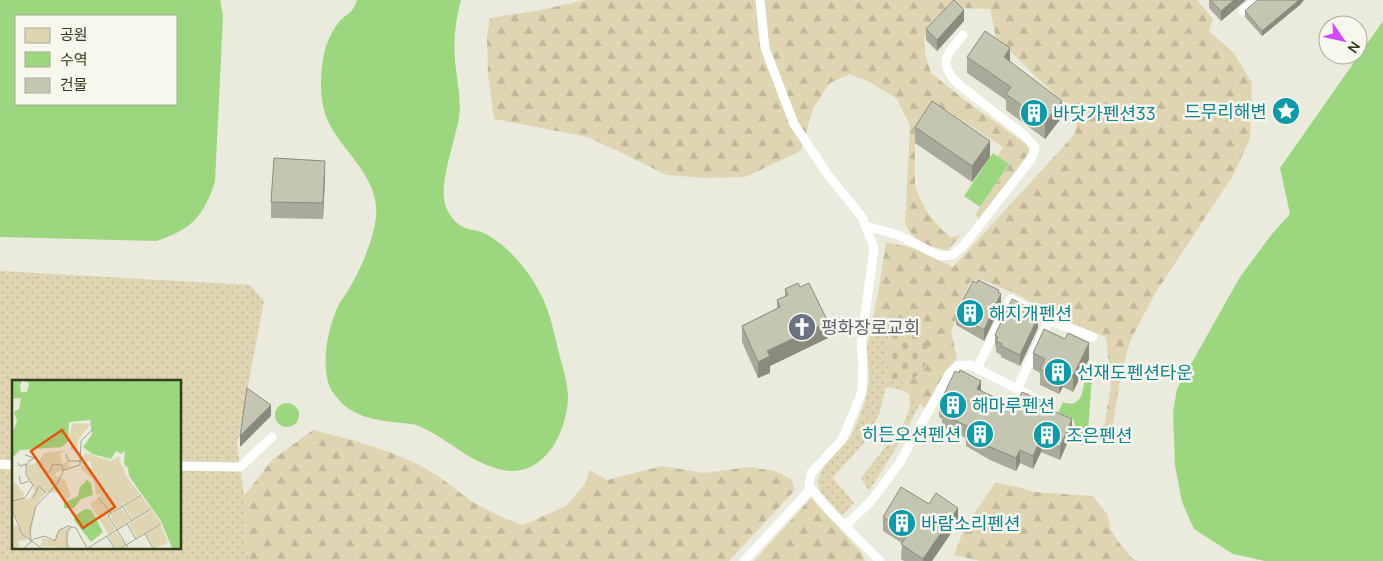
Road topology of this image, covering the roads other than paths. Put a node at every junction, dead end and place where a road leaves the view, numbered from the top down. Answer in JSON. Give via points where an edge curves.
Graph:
{"nodes":[{"id":1,"x":760,"y":0,"type":"edge"},
{"id":2,"x":1255,"y":0,"type":"edge"},
{"id":3,"x":1243,"y":11,"type":"edge"},
{"id":4,"x":964,"y":35,"type":"dead end"},
{"id":5,"x":866,"y":226,"type":"junction"},
{"id":6,"x":1049,"y":320,"type":"junction"},
{"id":7,"x":1093,"y":337,"type":"dead end"},
{"id":8,"x":977,"y":368,"type":"junction"},
{"id":9,"x":1017,"y":389,"type":"junction"},
{"id":10,"x":1046,"y":404,"type":"edge"},
{"id":11,"x":272,"y":437,"type":"dead end"},
{"id":12,"x":181,"y":466,"type":"edge"},
{"id":13,"x":811,"y":489,"type":"junction"},
{"id":14,"x":845,"y":526,"type":"junction"},
{"id":15,"x":744,"y":561,"type":"edge"},
{"id":16,"x":880,"y":561,"type":"edge"}],
"edges":[{"from":1,"to":5,"type":"lane","via":[[765,48],[794,124]]},
{"from":2,"to":3,"type":"lane"},
{"from":4,"to":5,"type":"lane","via":[[949,52],[945,62],[948,73],[1024,135],[1035,147],[1032,158],[953,255],[940,256],[898,235]]},
{"from":5,"to":13,"type":"lane","via":[[874,248],[862,334],[862,392],[842,440],[811,473]]},
{"from":6,"to":7,"type":"lane"},
{"from":6,"to":8,"type":"lane","via":[[1011,299]]},
{"from":6,"to":9,"type":"lane"},
{"from":8,"to":9,"type":"lane"},
{"from":8,"to":14,"type":"lane","via":[[957,366],[949,374],[899,464],[871,501]]},
{"from":9,"to":10,"type":"lane"},
{"from":11,"to":12,"type":"lane","via":[[240,467]]},
{"from":13,"to":14,"type":"lane"},
{"from":13,"to":15,"type":"lane"},
{"from":14,"to":16,"type":"lane"}]}
